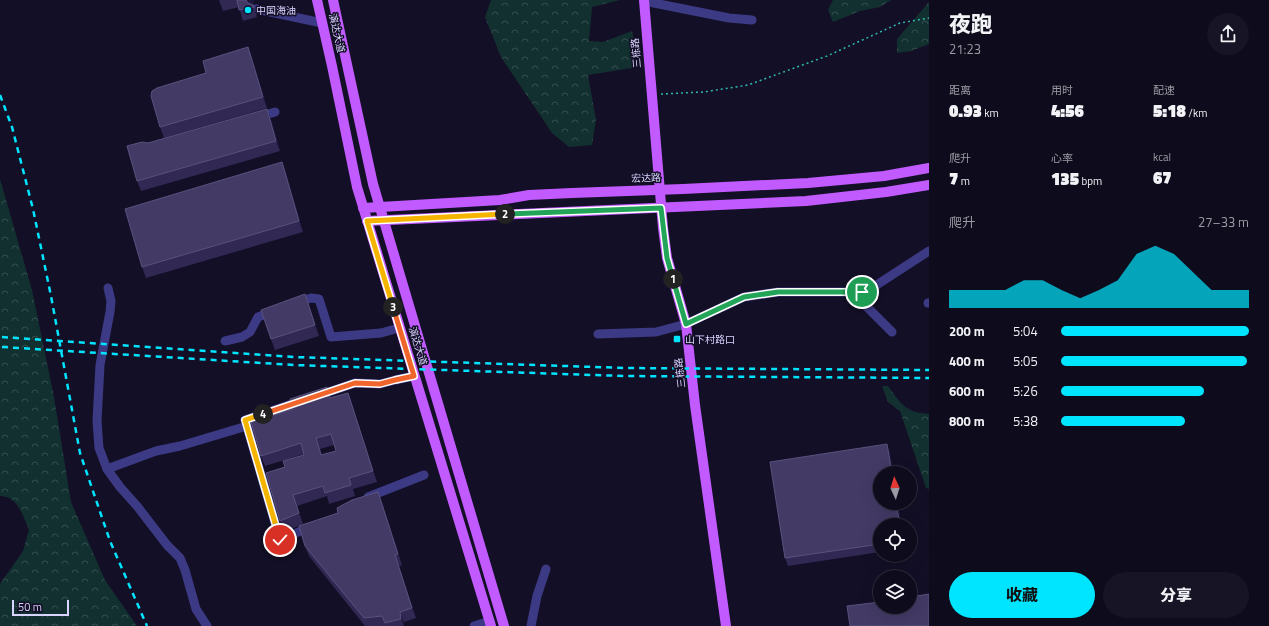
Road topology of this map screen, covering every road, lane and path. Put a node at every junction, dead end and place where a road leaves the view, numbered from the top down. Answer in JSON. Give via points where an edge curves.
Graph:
{"nodes":[{"id":1,"x":317,"y":0,"type":"edge"},
{"id":2,"x":333,"y":0,"type":"edge"},
{"id":3,"x":644,"y":1,"type":"edge"},
{"id":4,"x":256,"y":9,"type":"dead end"},
{"id":5,"x":929,"y":18,"type":"edge"},
{"id":6,"x":752,"y":20,"type":"dead end"},
{"id":7,"x":322,"y":23,"type":"junction"},
{"id":8,"x":651,"y":94,"type":"junction"},
{"id":9,"x":275,"y":112,"type":"dead end"},
{"id":10,"x":253,"y":119,"type":"edge"},
{"id":11,"x":929,"y":168,"type":"edge"},
{"id":12,"x":929,"y":185,"type":"edge"},
{"id":13,"x":659,"y":190,"type":"junction"},
{"id":14,"x":379,"y":206,"type":"junction"},
{"id":15,"x":363,"y":208,"type":"junction"},
{"id":16,"x":661,"y":208,"type":"junction"},
{"id":17,"x":383,"y":220,"type":"junction"},
{"id":18,"x":367,"y":221,"type":"junction"},
{"id":19,"x":929,"y":251,"type":"edge"},
{"id":20,"x":108,"y":288,"type":"dead end"},
{"id":21,"x":862,"y":292,"type":"junction"},
{"id":22,"x":686,"y":324,"type":"junction"},
{"id":23,"x":400,"y":328,"type":"junction"},
{"id":24,"x":892,"y":332,"type":"dead end"},
{"id":25,"x":598,"y":334,"type":"dead end"},
{"id":26,"x":225,"y":341,"type":"dead end"},
{"id":27,"x":414,"y":376,"type":"junction"},
{"id":28,"x":247,"y":426,"type":"junction"},
{"id":29,"x":107,"y":469,"type":"junction"},
{"id":30,"x":424,"y":475,"type":"dead end"},
{"id":31,"x":359,"y":502,"type":"edge"},
{"id":32,"x":322,"y":521,"type":"edge"},
{"id":33,"x":546,"y":569,"type":"dead end"},
{"id":34,"x":490,"y":624,"type":"edge"},
{"id":35,"x":206,"y":626,"type":"edge"},
{"id":36,"x":474,"y":626,"type":"edge"},
{"id":37,"x":504,"y":626,"type":"edge"},
{"id":38,"x":532,"y":626,"type":"edge"},
{"id":39,"x":726,"y":626,"type":"edge"}],
"edges":[{"from":1,"to":7,"type":"main road","name":"演达大道"},
{"from":2,"to":14,"type":"main road","name":"演达大道"},
{"from":3,"to":6,"type":"street","via":[[729,18]]},
{"from":3,"to":8,"type":"main road","name":"三栋路"},
{"from":4,"to":7,"type":"street"},
{"from":5,"to":8,"type":"path","via":[[900,24],[827,56],[748,85],[704,92]]},
{"from":7,"to":15,"type":"main road","name":"演达大道"},
{"from":8,"to":13,"type":"main road","name":"三栋路"},
{"from":9,"to":10,"type":"street"},
{"from":11,"to":13,"type":"main road","name":"宏达路","via":[[884,176],[808,183]]},
{"from":12,"to":16,"type":"main road","via":[[806,201]]},
{"from":13,"to":14,"type":"main road","name":"宏达路","via":[[536,195],[500,200]]},
{"from":13,"to":16,"type":"main road","name":"三栋路"},
{"from":14,"to":15,"type":"main road","name":"宏达路"},
{"from":14,"to":17,"type":"main road","name":"演达大道"},
{"from":15,"to":18,"type":"main road","name":"演达大道"},
{"from":16,"to":17,"type":"main road"},
{"from":16,"to":22,"type":"main road","name":"三栋路","via":[[667,258]]},
{"from":17,"to":18,"type":"main road"},
{"from":17,"to":37,"type":"main road","name":"演达大道"},
{"from":18,"to":23,"type":"main road","name":"演达大道"},
{"from":19,"to":21,"type":"street","via":[[876,286]]},
{"from":20,"to":29,"type":"street","via":[[111,301],[100,365],[97,421],[100,448]]},
{"from":21,"to":22,"type":"street","via":[[778,292],[744,297]]},
{"from":21,"to":24,"type":"street","via":[[866,306]]},
{"from":22,"to":25,"type":"street","via":[[656,332]]},
{"from":22,"to":39,"type":"main road","name":"三栋路"},
{"from":23,"to":26,"type":"street","via":[[381,333],[332,337],[319,299],[311,298],[258,317],[250,332]]},
{"from":23,"to":27,"type":"main road","name":"演达大道"},
{"from":27,"to":28,"type":"street","via":[[380,384],[355,383],[245,420]]},
{"from":27,"to":34,"type":"main road","name":"演达大道"},
{"from":28,"to":29,"type":"street","via":[[156,451]]},
{"from":28,"to":32,"type":"street","via":[[280,540]]},
{"from":29,"to":35,"type":"street","via":[[180,558],[196,609]]},
{"from":30,"to":31,"type":"street"},
{"from":33,"to":38,"type":"street","via":[[537,596]]},
{"from":34,"to":36,"type":"street"}]}
